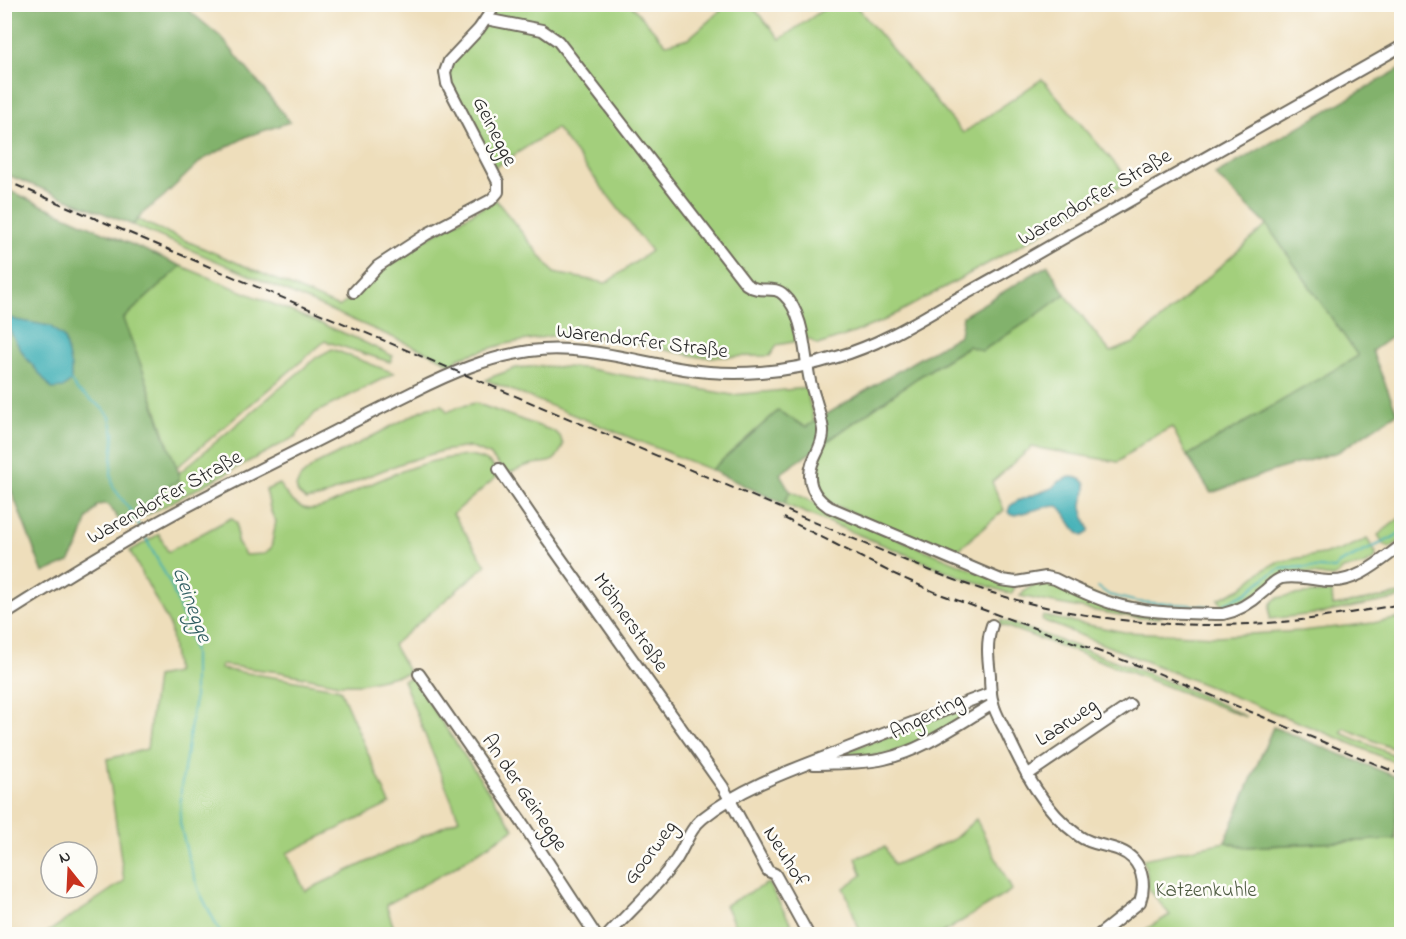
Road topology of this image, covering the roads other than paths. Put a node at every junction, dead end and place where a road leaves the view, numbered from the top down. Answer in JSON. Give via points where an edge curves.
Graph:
{"nodes":[{"id":1,"x":496,"y":5,"type":"edge"},
{"id":2,"x":486,"y":20,"type":"junction"},
{"id":3,"x":504,"y":22,"type":"junction"},
{"id":4,"x":1401,"y":46,"type":"edge"},
{"id":5,"x":354,"y":292,"type":"dead end"},
{"id":6,"x":808,"y":365,"type":"junction"},
{"id":7,"x":499,"y":469,"type":"dead end"},
{"id":8,"x":1401,"y":545,"type":"edge"},
{"id":9,"x":4,"y":615,"type":"edge"},
{"id":10,"x":992,"y":626,"type":"dead end"},
{"id":11,"x":419,"y":674,"type":"dead end"},
{"id":12,"x":992,"y":699,"type":"junction"},
{"id":13,"x":1130,"y":705,"type":"dead end"},
{"id":14,"x":805,"y":765,"type":"junction"},
{"id":15,"x":1027,"y":775,"type":"junction"},
{"id":16,"x":729,"y":799,"type":"junction"},
{"id":17,"x":595,"y":934,"type":"edge"},
{"id":18,"x":609,"y":934,"type":"edge"},
{"id":19,"x":808,"y":934,"type":"edge"},
{"id":20,"x":1100,"y":934,"type":"edge"}],
"edges":[{"from":1,"to":2,"type":"street","name":"Geinegge"},
{"from":1,"to":3,"type":"street"},
{"from":2,"to":3,"type":"street"},
{"from":2,"to":5,"type":"street","name":"Geinegge","via":[[449,61],[445,72],[447,84],[498,182],[498,192],[491,200],[378,266]]},
{"from":3,"to":6,"type":"street","via":[[542,30],[558,41],[746,284],[784,294],[800,324]]},
{"from":4,"to":6,"type":"street","name":"Warendorfer Straße","via":[[910,326],[860,350]]},
{"from":6,"to":8,"type":"street","via":[[823,431],[811,466],[810,480],[816,496],[829,507],[1001,580],[1046,577],[1122,606],[1164,613],[1223,614],[1240,609],[1282,578],[1351,579]]},
{"from":6,"to":9,"type":"street","name":"Warendorfer Straße","via":[[740,374],[711,373],[585,351],[533,351],[474,364],[168,516]]},
{"from":7,"to":16,"type":"street","name":"Möhnerstraße"},
{"from":10,"to":12,"type":"street","via":[[987,650]]},
{"from":11,"to":17,"type":"street","name":"An der Geinegge"},
{"from":12,"to":14,"type":"street","name":"Angerring","via":[[897,728]]},
{"from":12,"to":14,"type":"street","name":"Angerring","via":[[939,736],[911,750],[885,759]]},
{"from":12,"to":15,"type":"street"},
{"from":13,"to":15,"type":"street","name":"Laarweg"},
{"from":14,"to":16,"type":"street","name":"Angerring"},
{"from":15,"to":20,"type":"street","via":[[1038,795],[1073,832],[1121,851],[1138,867],[1143,878],[1140,902]]},
{"from":16,"to":18,"type":"street","name":"Goorweg","via":[[701,819],[665,874]]},
{"from":16,"to":19,"type":"street","name":"Neuhof"}]}
